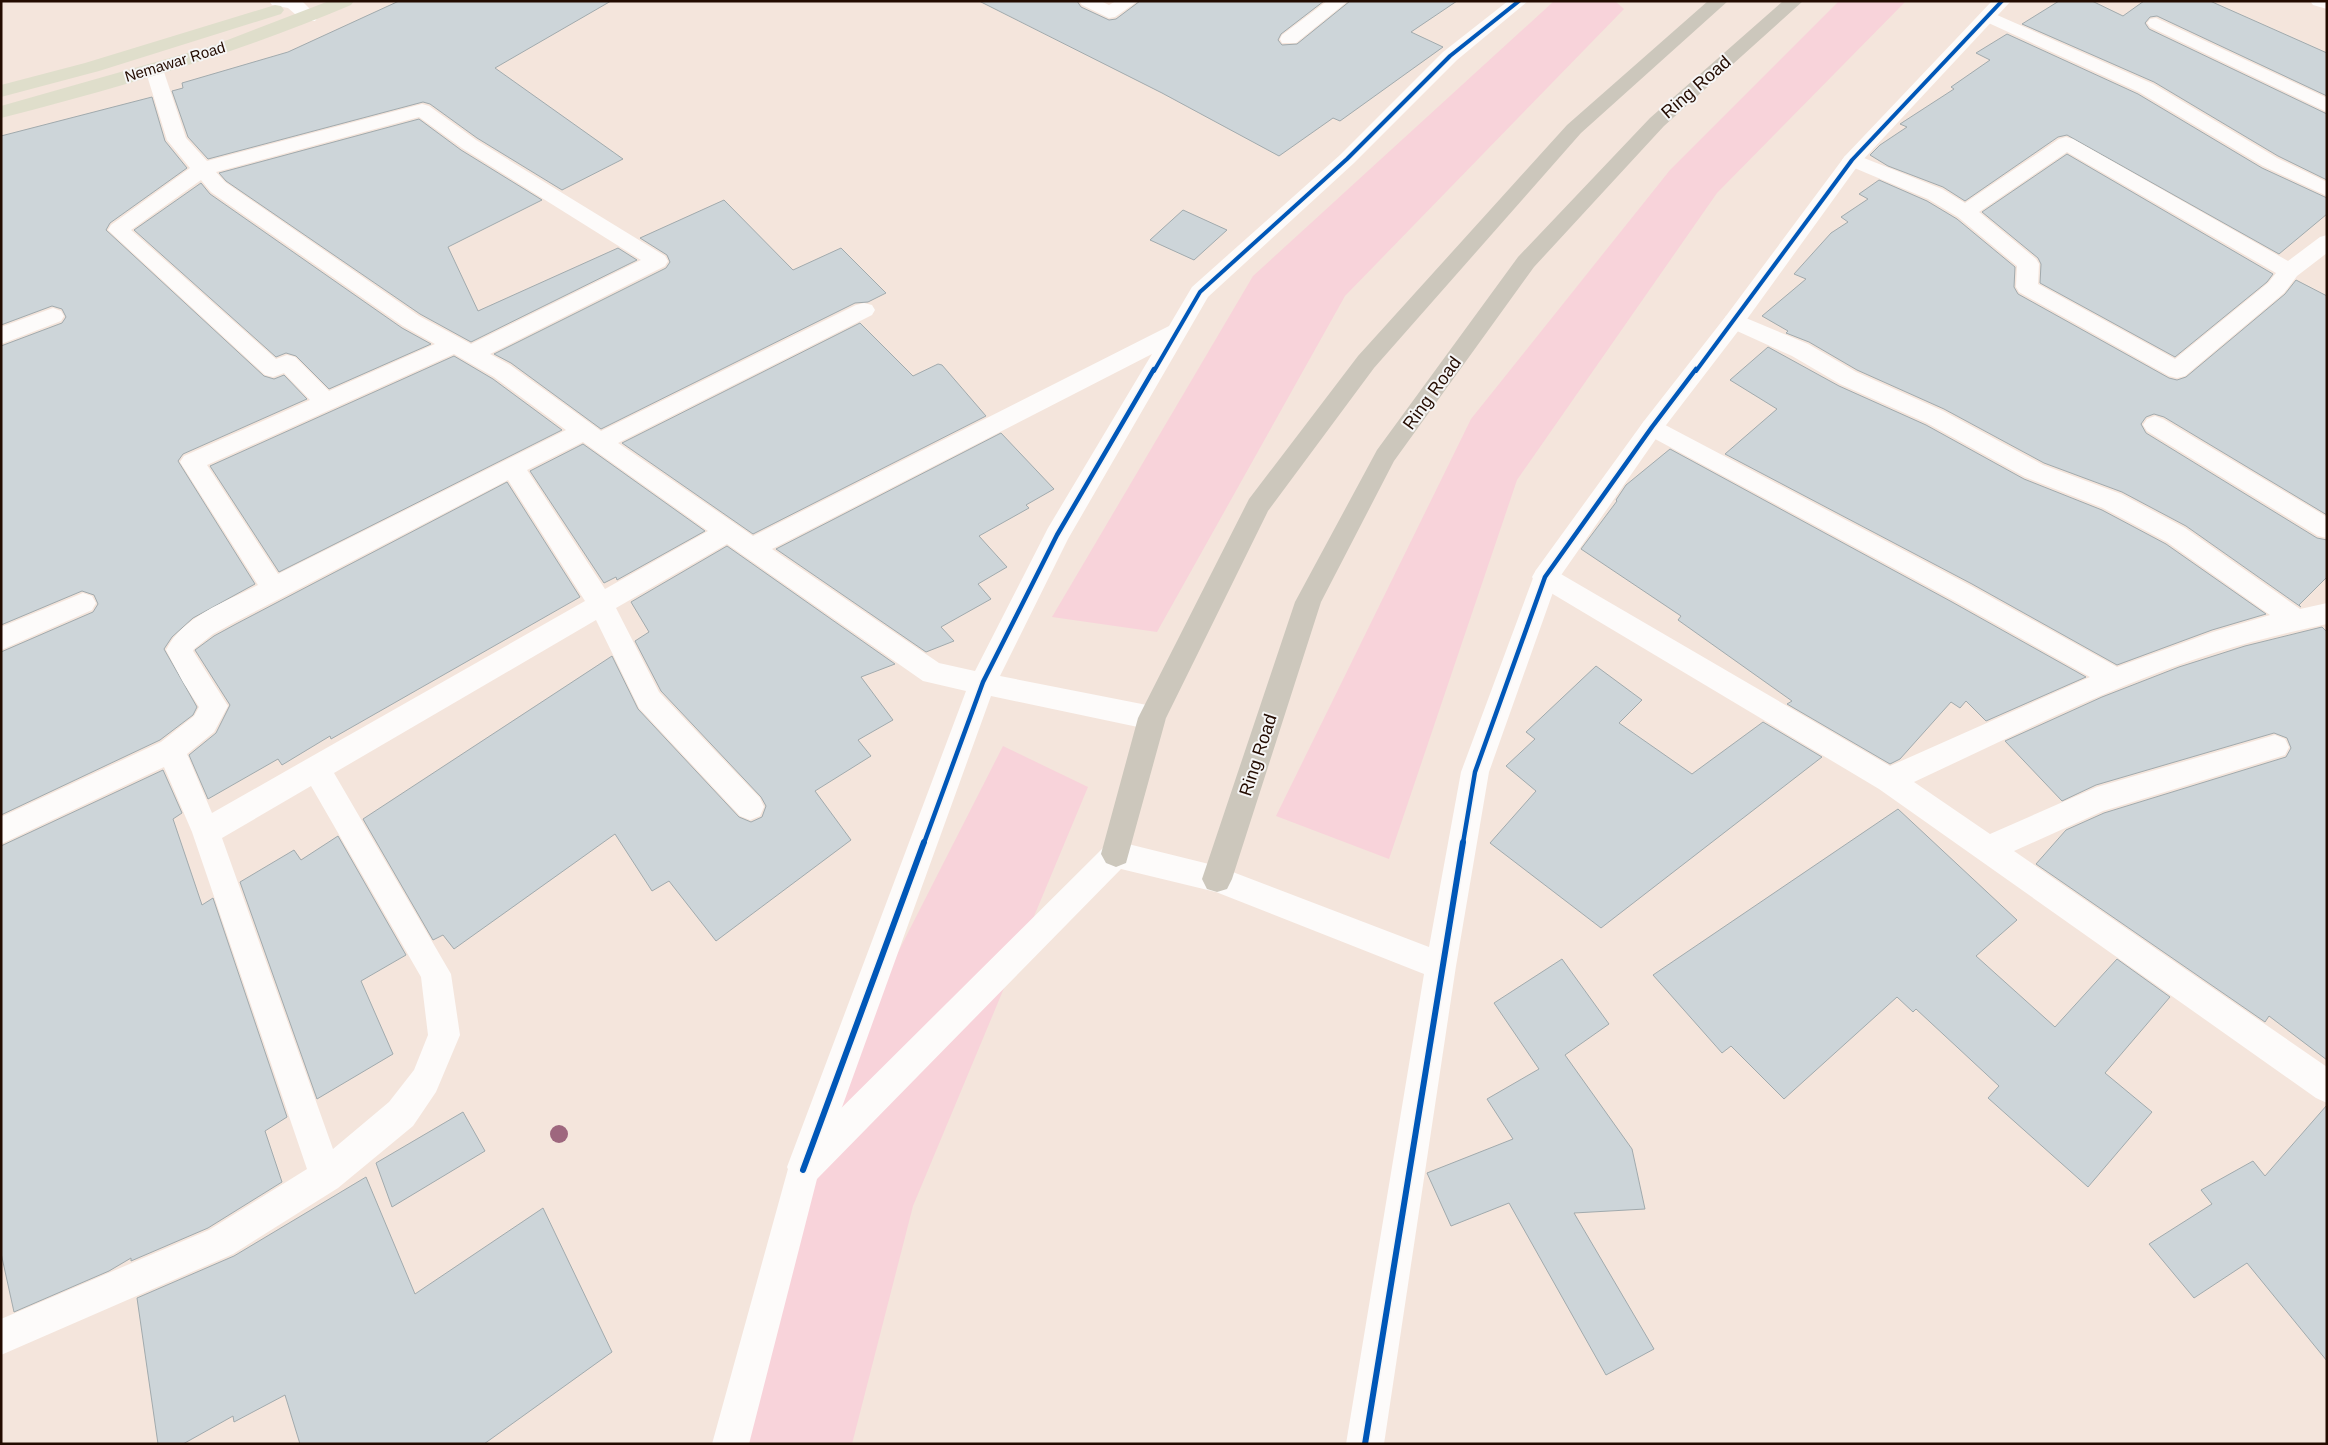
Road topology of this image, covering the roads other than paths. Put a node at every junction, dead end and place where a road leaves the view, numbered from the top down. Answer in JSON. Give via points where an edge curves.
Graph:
{"nodes":[{"id":1,"x":345,"y":1,"type":"edge"},
{"id":2,"x":1088,"y":1,"type":"edge"},
{"id":3,"x":1129,"y":1,"type":"edge"},
{"id":4,"x":1339,"y":1,"type":"edge"},
{"id":5,"x":1519,"y":1,"type":"edge"},
{"id":6,"x":1719,"y":1,"type":"edge"},
{"id":7,"x":1794,"y":1,"type":"edge"},
{"id":8,"x":2319,"y":1,"type":"edge"},
{"id":9,"x":290,"y":2,"type":"edge"},
{"id":10,"x":2327,"y":4,"type":"edge"},
{"id":11,"x":1995,"y":9,"type":"edge"},
{"id":12,"x":309,"y":17,"type":"junction"},
{"id":13,"x":2156,"y":23,"type":"dead end"},
{"id":14,"x":1289,"y":39,"type":"dead end"},
{"id":15,"x":154,"y":69,"type":"junction"},
{"id":16,"x":1,"y":91,"type":"edge"},
{"id":17,"x":2327,"y":106,"type":"edge"},
{"id":18,"x":1,"y":112,"type":"edge"},
{"id":19,"x":1852,"y":160,"type":"junction"},
{"id":20,"x":202,"y":169,"type":"junction"},
{"id":21,"x":2327,"y":190,"type":"edge"},
{"id":22,"x":1965,"y":212,"type":"junction"},
{"id":23,"x":2322,"y":251,"type":"edge"},
{"id":24,"x":2288,"y":271,"type":"junction"},
{"id":25,"x":864,"y":310,"type":"dead end"},
{"id":26,"x":53,"y":316,"type":"dead end"},
{"id":27,"x":1734,"y":321,"type":"junction"},
{"id":28,"x":1178,"y":331,"type":"junction"},
{"id":29,"x":1,"y":336,"type":"edge"},
{"id":30,"x":462,"y":350,"type":"junction"},
{"id":31,"x":326,"y":402,"type":"junction"},
{"id":32,"x":2155,"y":425,"type":"dead end"},
{"id":33,"x":1652,"y":427,"type":"junction"},
{"id":34,"x":592,"y":436,"type":"junction"},
{"id":35,"x":512,"y":467,"type":"junction"},
{"id":36,"x":2327,"y":529,"type":"edge"},
{"id":37,"x":728,"y":531,"type":"junction"},
{"id":38,"x":752,"y":548,"type":"junction"},
{"id":39,"x":1545,"y":577,"type":"junction"},
{"id":40,"x":274,"y":589,"type":"junction"},
{"id":41,"x":83,"y":603,"type":"dead end"},
{"id":42,"x":601,"y":605,"type":"junction"},
{"id":43,"x":2327,"y":613,"type":"edge"},
{"id":44,"x":2295,"y":619,"type":"junction"},
{"id":45,"x":1,"y":639,"type":"edge"},
{"id":46,"x":2114,"y":678,"type":"junction"},
{"id":47,"x":983,"y":682,"type":"junction"},
{"id":48,"x":1152,"y":718,"type":"junction"},
{"id":49,"x":2276,"y":747,"type":"dead end"},
{"id":50,"x":171,"y":750,"type":"junction"},
{"id":51,"x":316,"y":768,"type":"junction"},
{"id":52,"x":1889,"y":780,"type":"junction"},
{"id":53,"x":750,"y":807,"type":"dead end"},
{"id":54,"x":1,"y":831,"type":"edge"},
{"id":55,"x":206,"y":832,"type":"junction"},
{"id":56,"x":1988,"y":849,"type":"junction"},
{"id":57,"x":1116,"y":854,"type":"junction"},
{"id":58,"x":1217,"y":880,"type":"junction"},
{"id":59,"x":1441,"y":966,"type":"junction"},
{"id":60,"x":2327,"y":1087,"type":"edge"},
{"id":61,"x":803,"y":1170,"type":"junction"},
{"id":62,"x":326,"y":1176,"type":"junction"},
{"id":63,"x":1,"y":1337,"type":"edge"},
{"id":64,"x":730,"y":1444,"type":"edge"},
{"id":65,"x":1365,"y":1444,"type":"edge"}],
"edges":[{"from":1,"to":12,"type":"highway","name":"Nemawar Road"},
{"from":2,"to":3,"type":"street","via":[[1109,13]]},
{"from":4,"to":14,"type":"street"},
{"from":5,"to":28,"type":"street","via":[[1450,56],[1347,159],[1200,292]]},
{"from":6,"to":48,"type":"main road","via":[[1574,129],[1366,362],[1258,506]]},
{"from":7,"to":58,"type":"main road","name":"Ring Road","via":[[1657,122],[1526,262],[1386,456],[1308,602]]},
{"from":8,"to":10,"type":"street"},
{"from":9,"to":12,"type":"street"},
{"from":9,"to":16,"type":"highway","name":"Nemawar Road","via":[[92,67]]},
{"from":11,"to":19,"type":"street"},
{"from":11,"to":21,"type":"street","via":[[2146,88],[2270,162]]},
{"from":12,"to":15,"type":"highway","name":"Nemawar Road"},
{"from":13,"to":17,"type":"street"},
{"from":15,"to":18,"type":"highway","name":"Nemawar Road"},
{"from":15,"to":20,"type":"street","via":[[178,140]]},
{"from":19,"to":22,"type":"street","via":[[1935,194]]},
{"from":19,"to":27,"type":"street"},
{"from":20,"to":30,"type":"street","via":[[226,193],[411,321]]},
{"from":20,"to":30,"type":"street","via":[[422,110],[469,144],[657,261]]},
{"from":20,"to":31,"type":"street","via":[[118,230],[273,368],[287,363]]},
{"from":22,"to":24,"type":"street","via":[[2066,143]]},
{"from":22,"to":24,"type":"street","via":[[2028,264],[2027,287],[2177,370],[2276,288]]},
{"from":23,"to":24,"type":"street"},
{"from":25,"to":34,"type":"street"},
{"from":26,"to":29,"type":"street"},
{"from":27,"to":33,"type":"street"},
{"from":27,"to":44,"type":"street","via":[[1800,350],[1848,378],[1935,418],[2034,471],[2112,501],[2176,535]]},
{"from":28,"to":38,"type":"street"},
{"from":28,"to":47,"type":"street","via":[[1057,535]]},
{"from":30,"to":31,"type":"street"},
{"from":30,"to":34,"type":"street","via":[[502,371]]},
{"from":31,"to":40,"type":"street","via":[[192,462]]},
{"from":32,"to":36,"type":"street"},
{"from":33,"to":39,"type":"street"},
{"from":33,"to":46,"type":"street"},
{"from":34,"to":35,"type":"street"},
{"from":34,"to":37,"type":"street"},
{"from":35,"to":40,"type":"street"},
{"from":35,"to":42,"type":"street"},
{"from":37,"to":38,"type":"street"},
{"from":37,"to":42,"type":"street"},
{"from":38,"to":47,"type":"street","via":[[932,672]]},
{"from":39,"to":52,"type":"street"},
{"from":39,"to":59,"type":"street","via":[[1475,772]]},
{"from":40,"to":50,"type":"street","via":[[184,640],[179,650],[214,706],[204,724]]},
{"from":41,"to":45,"type":"street"},
{"from":42,"to":51,"type":"street"},
{"from":42,"to":53,"type":"street","via":[[650,700]]},
{"from":43,"to":44,"type":"street"},
{"from":44,"to":46,"type":"street","via":[[2182,652]]},
{"from":46,"to":52,"type":"street"},
{"from":47,"to":48,"type":"street"},
{"from":47,"to":61,"type":"street"},
{"from":48,"to":57,"type":"main road"},
{"from":49,"to":56,"type":"street","via":[[2097,800]]},
{"from":50,"to":54,"type":"street"},
{"from":50,"to":55,"type":"street"},
{"from":51,"to":55,"type":"street"},
{"from":51,"to":62,"type":"street","via":[[436,974],[444,1035],[425,1081],[401,1114]]},
{"from":52,"to":56,"type":"street"},
{"from":55,"to":62,"type":"street"},
{"from":56,"to":60,"type":"street"},
{"from":57,"to":58,"type":"street"},
{"from":57,"to":61,"type":"street"},
{"from":58,"to":59,"type":"street"},
{"from":59,"to":65,"type":"street"},
{"from":61,"to":64,"type":"street"},
{"from":62,"to":63,"type":"street","via":[[221,1242]]}]}
